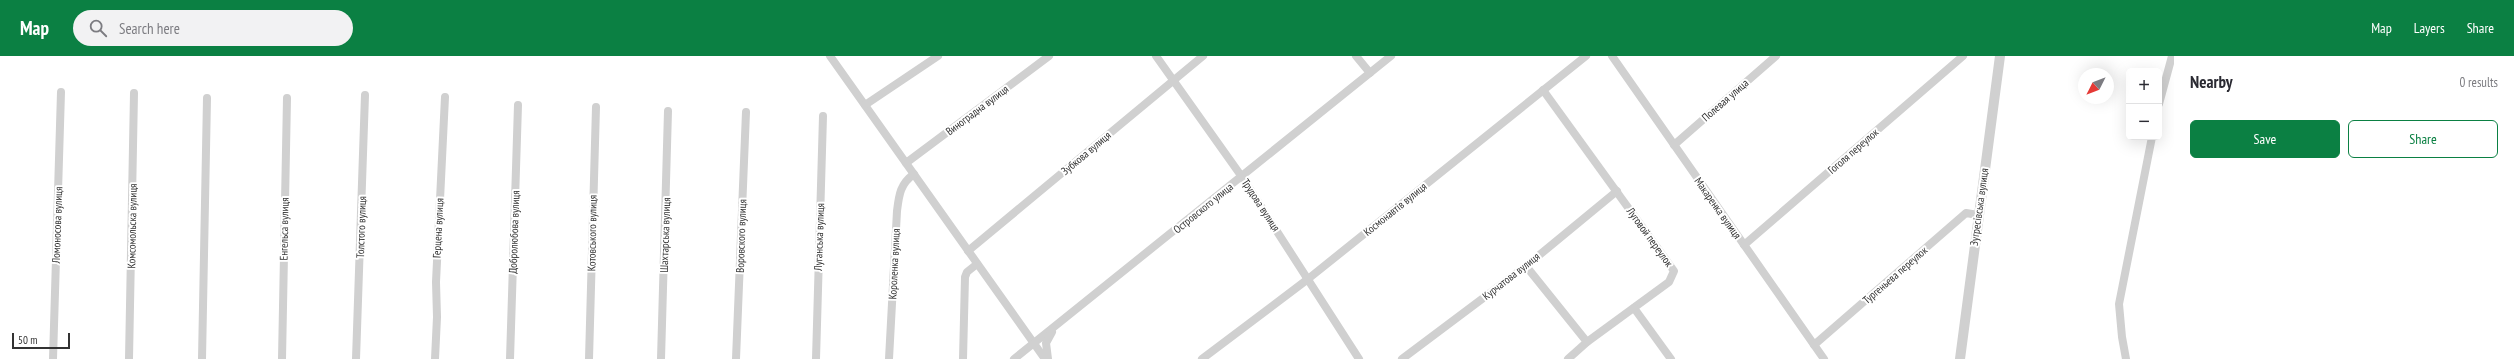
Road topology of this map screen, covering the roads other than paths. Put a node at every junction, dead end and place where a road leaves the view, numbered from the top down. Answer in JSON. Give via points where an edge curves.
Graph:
{"nodes":[{"id":1,"x":830,"y":56,"type":"edge"},
{"id":2,"x":938,"y":56,"type":"edge"},
{"id":3,"x":1049,"y":56,"type":"edge"},
{"id":4,"x":1156,"y":56,"type":"edge"},
{"id":5,"x":1204,"y":56,"type":"edge"},
{"id":6,"x":1356,"y":56,"type":"edge"},
{"id":7,"x":1391,"y":56,"type":"edge"},
{"id":8,"x":1586,"y":56,"type":"edge"},
{"id":9,"x":1612,"y":56,"type":"edge"},
{"id":10,"x":1776,"y":56,"type":"edge"},
{"id":11,"x":1963,"y":56,"type":"edge"},
{"id":12,"x":2000,"y":56,"type":"edge"},
{"id":13,"x":2172,"y":56,"type":"edge"},
{"id":14,"x":1370,"y":73,"type":"junction"},
{"id":15,"x":1174,"y":80,"type":"junction"},
{"id":16,"x":1544,"y":90,"type":"junction"},
{"id":17,"x":61,"y":92,"type":"dead end"},
{"id":18,"x":2162,"y":93,"type":"edge"},
{"id":19,"x":134,"y":94,"type":"dead end"},
{"id":20,"x":365,"y":95,"type":"dead end"},
{"id":21,"x":445,"y":97,"type":"dead end"},
{"id":22,"x":207,"y":98,"type":"dead end"},
{"id":23,"x":287,"y":98,"type":"dead end"},
{"id":24,"x":518,"y":105,"type":"dead end"},
{"id":25,"x":865,"y":105,"type":"junction"},
{"id":26,"x":596,"y":107,"type":"dead end"},
{"id":27,"x":668,"y":111,"type":"dead end"},
{"id":28,"x":746,"y":112,"type":"dead end"},
{"id":29,"x":823,"y":116,"type":"dead end"},
{"id":30,"x":2151,"y":140,"type":"edge"},
{"id":31,"x":1674,"y":145,"type":"junction"},
{"id":32,"x":906,"y":163,"type":"junction"},
{"id":33,"x":914,"y":174,"type":"junction"},
{"id":34,"x":1242,"y":177,"type":"junction"},
{"id":35,"x":1617,"y":191,"type":"junction"},
{"id":36,"x":1978,"y":215,"type":"junction"},
{"id":37,"x":1744,"y":245,"type":"junction"},
{"id":38,"x":968,"y":251,"type":"junction"},
{"id":39,"x":977,"y":264,"type":"junction"},
{"id":40,"x":1526,"y":266,"type":"junction"},
{"id":41,"x":1308,"y":278,"type":"junction"},
{"id":42,"x":1634,"y":308,"type":"junction"},
{"id":43,"x":1058,"y":324,"type":"junction"},
{"id":44,"x":1587,"y":342,"type":"junction"},
{"id":45,"x":1034,"y":343,"type":"junction"},
{"id":46,"x":1814,"y":345,"type":"junction"},
{"id":47,"x":53,"y":359,"type":"edge"},
{"id":48,"x":129,"y":359,"type":"edge"},
{"id":49,"x":202,"y":359,"type":"edge"},
{"id":50,"x":282,"y":359,"type":"edge"},
{"id":51,"x":356,"y":359,"type":"edge"},
{"id":52,"x":435,"y":359,"type":"edge"},
{"id":53,"x":510,"y":359,"type":"edge"},
{"id":54,"x":589,"y":359,"type":"edge"},
{"id":55,"x":661,"y":359,"type":"edge"},
{"id":56,"x":736,"y":359,"type":"edge"},
{"id":57,"x":816,"y":359,"type":"edge"},
{"id":58,"x":889,"y":359,"type":"edge"},
{"id":59,"x":963,"y":359,"type":"edge"},
{"id":60,"x":1014,"y":359,"type":"edge"},
{"id":61,"x":1044,"y":359,"type":"edge"},
{"id":62,"x":1048,"y":359,"type":"edge"},
{"id":63,"x":1202,"y":359,"type":"edge"},
{"id":64,"x":1359,"y":359,"type":"edge"},
{"id":65,"x":1402,"y":359,"type":"edge"},
{"id":66,"x":1568,"y":359,"type":"edge"},
{"id":67,"x":1671,"y":359,"type":"edge"},
{"id":68,"x":1824,"y":359,"type":"edge"},
{"id":69,"x":1960,"y":359,"type":"edge"},
{"id":70,"x":2126,"y":359,"type":"edge"}],
"edges":[{"from":1,"to":25,"type":"street"},
{"from":2,"to":25,"type":"street"},
{"from":3,"to":32,"type":"street","name":"Виноградна вулиця"},
{"from":4,"to":15,"type":"street","name":"Трудова вулиця"},
{"from":5,"to":15,"type":"street","name":"Зубкова вулиця"},
{"from":6,"to":14,"type":"street"},
{"from":7,"to":14,"type":"street","name":"Островского улица"},
{"from":8,"to":16,"type":"street","name":"Космонавтів вулиця"},
{"from":9,"to":31,"type":"street","name":"Макаренка вулиця"},
{"from":10,"to":31,"type":"street","name":"Полевая улица"},
{"from":11,"to":37,"type":"street","name":"Гоголя переулок"},
{"from":12,"to":36,"type":"street","name":"Зугресівська вулиця"},
{"from":13,"to":18,"type":"street"},
{"from":14,"to":34,"type":"street","name":"Островского улица"},
{"from":15,"to":34,"type":"street","name":"Трудова вулиця"},
{"from":15,"to":38,"type":"street","name":"Зубкова вулиця"},
{"from":16,"to":35,"type":"street","name":"Луговой переулок"},
{"from":16,"to":41,"type":"street","name":"Космонавтів вулиця"},
{"from":17,"to":47,"type":"street","name":"Ломоносова вулиця"},
{"from":19,"to":48,"type":"street","name":"Комсомольска вулиця"},
{"from":20,"to":51,"type":"street","name":"Толстого вулиця"},
{"from":21,"to":52,"type":"street","name":"Герцена вулиця"},
{"from":22,"to":49,"type":"street"},
{"from":23,"to":50,"type":"street","name":"Енгельса вулиця"},
{"from":24,"to":53,"type":"street","name":"Добролюбова вулиця"},
{"from":25,"to":32,"type":"street"},
{"from":26,"to":54,"type":"street","name":"Котовського вулиця"},
{"from":27,"to":55,"type":"street","name":"Шахтарська вулиця"},
{"from":28,"to":56,"type":"street","name":"Воровского вулиця"},
{"from":29,"to":57,"type":"street","name":"Луганська вулиця"},
{"from":30,"to":70,"type":"street","via":[[2119,304]]},
{"from":31,"to":37,"type":"street","name":"Макаренка вулиця"},
{"from":32,"to":33,"type":"street"},
{"from":33,"to":38,"type":"street"},
{"from":33,"to":58,"type":"street","name":"Короленка вулиця","via":[[906,180],[900,190],[897,211]]},
{"from":34,"to":41,"type":"street","name":"Трудова вулиця"},
{"from":34,"to":43,"type":"street","name":"Островского улица"},
{"from":35,"to":40,"type":"street","name":"Курчатова вулиця"},
{"from":35,"to":42,"type":"street","name":"Луговой переулок","via":[[1674,271],[1669,282]]},
{"from":36,"to":46,"type":"street","name":"Тургеньева переулок","via":[[1966,213]]},
{"from":36,"to":69,"type":"street","name":"Зугресівська вулиця"},
{"from":37,"to":46,"type":"street","name":"Макаренка вулиця"},
{"from":38,"to":39,"type":"street"},
{"from":39,"to":45,"type":"street"},
{"from":39,"to":59,"type":"street","via":[[965,277]]},
{"from":40,"to":44,"type":"street"},
{"from":40,"to":65,"type":"street","name":"Курчатова вулиця"},
{"from":41,"to":63,"type":"street","name":"Космонавтів вулиця"},
{"from":41,"to":64,"type":"street","name":"Трудова вулиця"},
{"from":42,"to":44,"type":"street","name":"Луговой переулок"},
{"from":42,"to":67,"type":"street"},
{"from":43,"to":45,"type":"street","name":"Островского улица"},
{"from":43,"to":62,"type":"street","via":[[1046,343]]},
{"from":44,"to":66,"type":"street","name":"Луговой переулок"},
{"from":45,"to":60,"type":"street","name":"Островского улица"},
{"from":45,"to":61,"type":"street"},
{"from":46,"to":68,"type":"street","name":"Макаренка вулиця"}]}
